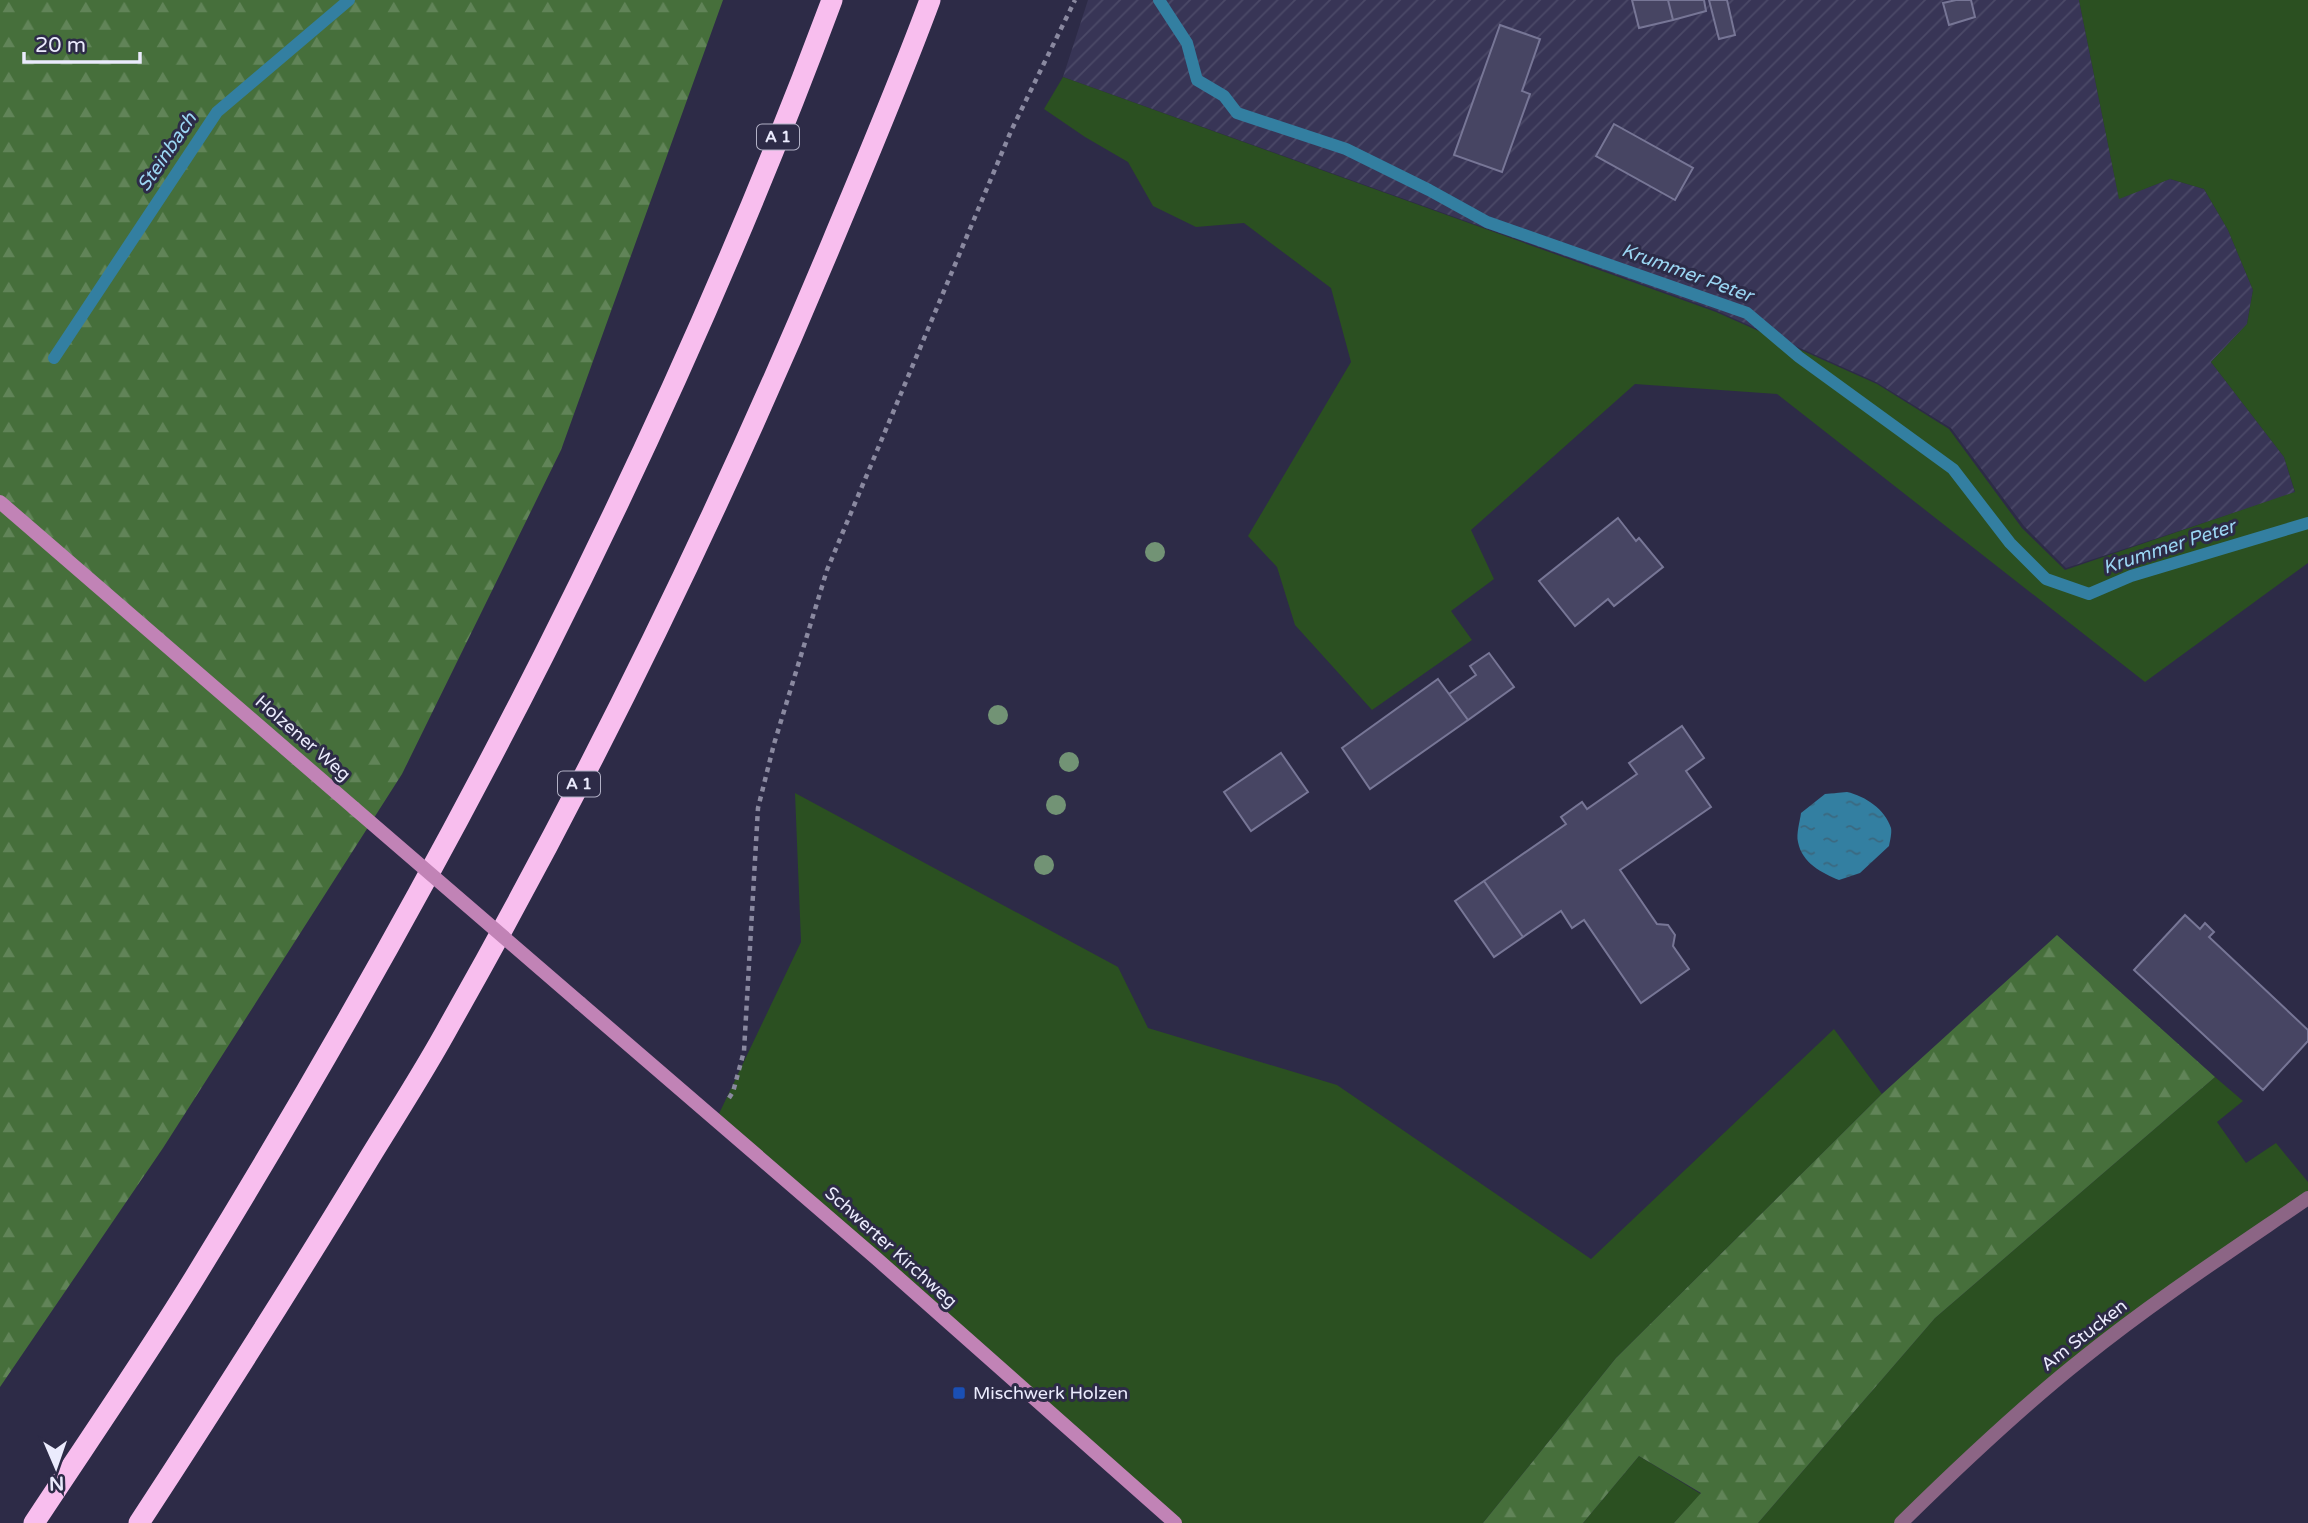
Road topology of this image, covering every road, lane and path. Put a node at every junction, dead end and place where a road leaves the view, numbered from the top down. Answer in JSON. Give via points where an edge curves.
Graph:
{"nodes":[{"id":1,"x":832,"y":0,"type":"edge"},
{"id":2,"x":930,"y":0,"type":"edge"},
{"id":3,"x":1075,"y":0,"type":"edge"},
{"id":4,"x":0,"y":502,"type":"edge"},
{"id":5,"x":580,"y":1003,"type":"joint"},
{"id":6,"x":716,"y":1120,"type":"junction"},
{"id":7,"x":2308,"y":1198,"type":"edge"},
{"id":8,"x":34,"y":1523,"type":"edge"},
{"id":9,"x":139,"y":1523,"type":"edge"},
{"id":10,"x":1175,"y":1523,"type":"edge"},
{"id":11,"x":1901,"y":1523,"type":"edge"}],
"edges":[{"from":1,"to":8,"type":"highway","number":"A 1","via":[[722,274],[648,443],[488,765],[368,984],[194,1279]]},
{"from":2,"to":9,"type":"highway","number":"A 1","via":[[815,285],[727,482],[566,810],[450,1026],[274,1315]]},
{"from":3,"to":6,"type":"path","via":[[1011,131],[827,570],[758,808],[744,1051],[733,1092]]},
{"from":4,"to":5,"type":"main road","name":"Holzener Weg","bridge":true},
{"from":5,"to":6,"type":"main road","name":"Schwerter Kirchweg"},
{"from":6,"to":10,"type":"main road","name":"Schwerter Kirchweg"},
{"from":7,"to":11,"type":"street","name":"Am Stucken","via":[[2082,1359]]}]}
